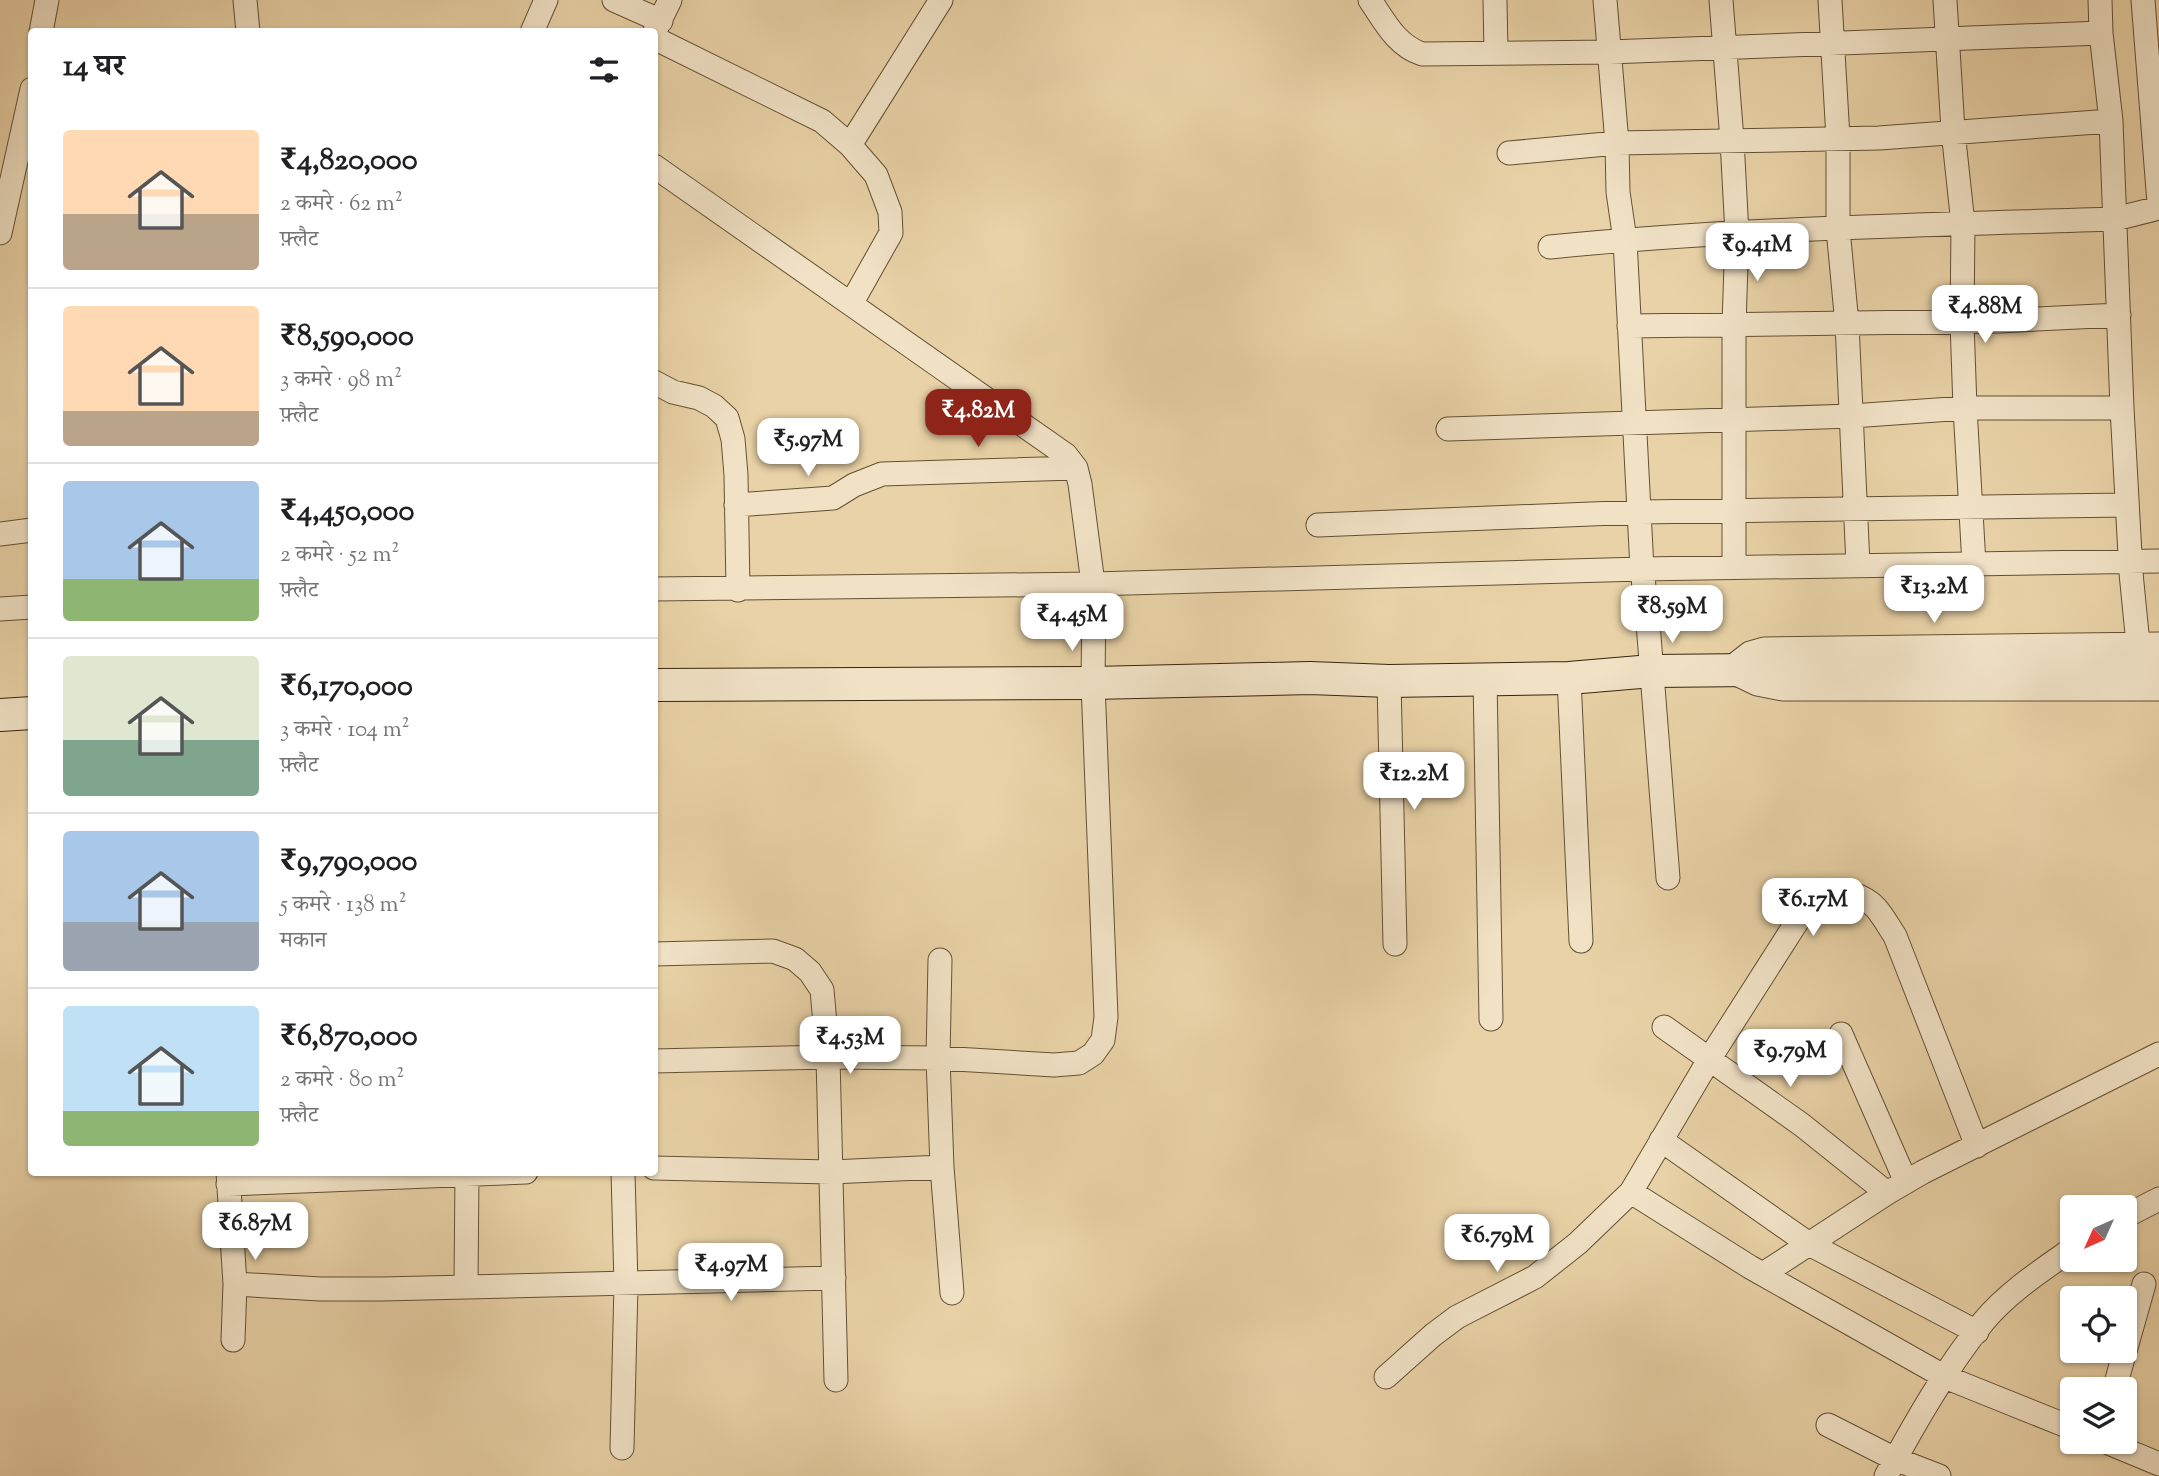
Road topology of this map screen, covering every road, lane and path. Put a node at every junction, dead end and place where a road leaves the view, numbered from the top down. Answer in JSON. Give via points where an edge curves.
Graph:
{"nodes":[{"id":1,"x":47,"y":0,"type":"edge"},
{"id":2,"x":245,"y":0,"type":"edge"},
{"id":3,"x":545,"y":0,"type":"edge"},
{"id":4,"x":614,"y":0,"type":"edge"},
{"id":5,"x":941,"y":0,"type":"edge"},
{"id":6,"x":1370,"y":0,"type":"edge"},
{"id":7,"x":1495,"y":0,"type":"edge"},
{"id":8,"x":1605,"y":0,"type":"edge"},
{"id":9,"x":1721,"y":0,"type":"edge"},
{"id":10,"x":1830,"y":0,"type":"edge"},
{"id":11,"x":1945,"y":0,"type":"edge"},
{"id":12,"x":2100,"y":0,"type":"edge"},
{"id":13,"x":2143,"y":0,"type":"edge"},
{"id":14,"x":660,"y":23,"type":"edge"},
{"id":15,"x":42,"y":28,"type":"edge"},
{"id":16,"x":248,"y":28,"type":"edge"},
{"id":17,"x":534,"y":28,"type":"edge"},
{"id":18,"x":2101,"y":33,"type":"junction"},
{"id":19,"x":1947,"y":39,"type":"junction"},
{"id":20,"x":1832,"y":44,"type":"junction"},
{"id":21,"x":1724,"y":48,"type":"junction"},
{"id":22,"x":1609,"y":52,"type":"junction"},
{"id":23,"x":1496,"y":53,"type":"junction"},
{"id":24,"x":28,"y":107,"type":"edge"},
{"id":25,"x":2111,"y":121,"type":"junction"},
{"id":26,"x":1953,"y":131,"type":"junction"},
{"id":27,"x":1838,"y":138,"type":"junction"},
{"id":28,"x":1732,"y":140,"type":"junction"},
{"id":29,"x":1617,"y":143,"type":"junction"},
{"id":30,"x":850,"y":145,"type":"junction"},
{"id":31,"x":1509,"y":153,"type":"dead end"},
{"id":32,"x":658,"y":169,"type":"edge"},
{"id":33,"x":2155,"y":207,"type":"edge"},
{"id":34,"x":2119,"y":218,"type":"junction"},
{"id":35,"x":1963,"y":224,"type":"junction"},
{"id":36,"x":1838,"y":229,"type":"junction"},
{"id":37,"x":0,"y":233,"type":"edge"},
{"id":38,"x":1737,"y":234,"type":"junction"},
{"id":39,"x":1625,"y":240,"type":"junction"},
{"id":40,"x":1550,"y":247,"type":"dead end"},
{"id":41,"x":851,"y":304,"type":"junction"},
{"id":42,"x":2119,"y":315,"type":"junction"},
{"id":43,"x":1962,"y":322,"type":"junction"},
{"id":44,"x":1847,"y":324,"type":"junction"},
{"id":45,"x":1734,"y":325,"type":"junction"},
{"id":46,"x":1629,"y":326,"type":"junction"},
{"id":47,"x":658,"y":384,"type":"edge"},
{"id":48,"x":1965,"y":408,"type":"junction"},
{"id":49,"x":2122,"y":408,"type":"junction"},
{"id":50,"x":1852,"y":416,"type":"junction"},
{"id":51,"x":1734,"y":420,"type":"junction"},
{"id":52,"x":1635,"y":423,"type":"junction"},
{"id":53,"x":1448,"y":429,"type":"dead end"},
{"id":54,"x":1076,"y":468,"type":"junction"},
{"id":55,"x":736,"y":505,"type":"junction"},
{"id":56,"x":2127,"y":505,"type":"junction"},
{"id":57,"x":1971,"y":506,"type":"junction"},
{"id":58,"x":1856,"y":508,"type":"junction"},
{"id":59,"x":1734,"y":510,"type":"junction"},
{"id":60,"x":1640,"y":512,"type":"junction"},
{"id":61,"x":1318,"y":525,"type":"dead end"},
{"id":62,"x":28,"y":530,"type":"edge"},
{"id":63,"x":0,"y":534,"type":"edge"},
{"id":64,"x":2159,"y":561,"type":"edge"},
{"id":65,"x":1974,"y":564,"type":"junction"},
{"id":66,"x":1858,"y":565,"type":"junction"},
{"id":67,"x":1734,"y":567,"type":"junction"},
{"id":68,"x":2131,"y":567,"type":"junction"},
{"id":69,"x":1643,"y":574,"type":"junction"},
{"id":70,"x":1093,"y":587,"type":"junction"},
{"id":71,"x":658,"y":589,"type":"edge"},
{"id":72,"x":738,"y":590,"type":"junction"},
{"id":73,"x":28,"y":607,"type":"edge"},
{"id":74,"x":0,"y":609,"type":"edge"},
{"id":75,"x":2152,"y":651,"type":"edge"},
{"id":76,"x":1728,"y":670,"type":"junction"},
{"id":77,"x":1652,"y":671,"type":"junction"},
{"id":78,"x":1485,"y":678,"type":"junction"},
{"id":79,"x":1569,"y":678,"type":"junction"},
{"id":80,"x":1389,"y":681,"type":"junction"},
{"id":81,"x":1093,"y":682,"type":"junction"},
{"id":82,"x":658,"y":685,"type":"edge"},
{"id":83,"x":2159,"y":690,"type":"edge"},
{"id":84,"x":28,"y":713,"type":"edge"},
{"id":85,"x":0,"y":715,"type":"edge"},
{"id":86,"x":1668,"y":878,"type":"dead end"},
{"id":87,"x":1581,"y":941,"type":"dead end"},
{"id":88,"x":1395,"y":944,"type":"dead end"},
{"id":89,"x":658,"y":954,"type":"edge"},
{"id":90,"x":940,"y":960,"type":"dead end"},
{"id":91,"x":1491,"y":1019,"type":"dead end"},
{"id":92,"x":1664,"y":1027,"type":"dead end"},
{"id":93,"x":1842,"y":1034,"type":"dead end"},
{"id":94,"x":2159,"y":1054,"type":"edge"},
{"id":95,"x":828,"y":1058,"type":"junction"},
{"id":96,"x":938,"y":1058,"type":"junction"},
{"id":97,"x":1710,"y":1058,"type":"junction"},
{"id":98,"x":658,"y":1061,"type":"edge"},
{"id":99,"x":1661,"y":1140,"type":"junction"},
{"id":100,"x":1977,"y":1146,"type":"junction"},
{"id":101,"x":942,"y":1167,"type":"junction"},
{"id":102,"x":658,"y":1168,"type":"edge"},
{"id":103,"x":831,"y":1172,"type":"junction"},
{"id":104,"x":348,"y":1176,"type":"edge"},
{"id":105,"x":467,"y":1176,"type":"edge"},
{"id":106,"x":623,"y":1176,"type":"edge"},
{"id":107,"x":228,"y":1178,"type":"edge"},
{"id":108,"x":1897,"y":1187,"type":"junction"},
{"id":109,"x":1630,"y":1192,"type":"junction"},
{"id":110,"x":2159,"y":1199,"type":"edge"},
{"id":111,"x":2137,"y":1210,"type":"edge"},
{"id":112,"x":1809,"y":1244,"type":"junction"},
{"id":113,"x":2060,"y":1258,"type":"edge"},
{"id":114,"x":1762,"y":1274,"type":"junction"},
{"id":115,"x":834,"y":1278,"type":"junction"},
{"id":116,"x":235,"y":1284,"type":"junction"},
{"id":117,"x":626,"y":1284,"type":"junction"},
{"id":118,"x":2144,"y":1284,"type":"dead end"},
{"id":119,"x":466,"y":1286,"type":"junction"},
{"id":120,"x":952,"y":1293,"type":"dead end"},
{"id":121,"x":1977,"y":1332,"type":"junction"},
{"id":122,"x":233,"y":1340,"type":"dead end"},
{"id":123,"x":1385,"y":1377,"type":"dead end"},
{"id":124,"x":1945,"y":1377,"type":"junction"},
{"id":125,"x":2118,"y":1377,"type":"edge"},
{"id":126,"x":836,"y":1380,"type":"dead end"},
{"id":127,"x":2060,"y":1423,"type":"edge"},
{"id":128,"x":1828,"y":1425,"type":"dead end"},
{"id":129,"x":622,"y":1448,"type":"dead end"},
{"id":130,"x":2135,"y":1454,"type":"edge"},
{"id":131,"x":2159,"y":1464,"type":"edge"},
{"id":132,"x":1890,"y":1468,"type":"edge"},
{"id":133,"x":1939,"y":1476,"type":"edge"}],
"edges":[{"from":1,"to":15,"type":"street"},
{"from":2,"to":16,"type":"street"},
{"from":3,"to":17,"type":"street"},
{"from":4,"to":14,"type":"street"},
{"from":5,"to":30,"type":"street"},
{"from":6,"to":23,"type":"street","via":[[1408,49],[1422,54]]},
{"from":7,"to":23,"type":"street"},
{"from":8,"to":22,"type":"street"},
{"from":9,"to":21,"type":"street"},
{"from":10,"to":20,"type":"street"},
{"from":11,"to":19,"type":"street"},
{"from":12,"to":18,"type":"street"},
{"from":13,"to":33,"type":"street","via":[[2154,115]]},
{"from":14,"to":30,"type":"street","via":[[822,121]]},
{"from":18,"to":19,"type":"street"},
{"from":18,"to":25,"type":"street"},
{"from":19,"to":20,"type":"street"},
{"from":19,"to":26,"type":"street"},
{"from":20,"to":21,"type":"street"},
{"from":20,"to":27,"type":"street"},
{"from":21,"to":22,"type":"street"},
{"from":21,"to":28,"type":"street"},
{"from":22,"to":23,"type":"street"},
{"from":22,"to":29,"type":"street"},
{"from":24,"to":37,"type":"street"},
{"from":25,"to":26,"type":"street"},
{"from":25,"to":34,"type":"street"},
{"from":26,"to":27,"type":"street"},
{"from":26,"to":35,"type":"street"},
{"from":27,"to":28,"type":"street"},
{"from":27,"to":36,"type":"street"},
{"from":28,"to":29,"type":"street"},
{"from":28,"to":38,"type":"street"},
{"from":29,"to":31,"type":"street"},
{"from":29,"to":39,"type":"street"},
{"from":30,"to":41,"type":"street","via":[[876,174],[890,212],[891,233]]},
{"from":32,"to":41,"type":"street"},
{"from":33,"to":34,"type":"street"},
{"from":34,"to":35,"type":"street"},
{"from":34,"to":42,"type":"street"},
{"from":35,"to":36,"type":"street"},
{"from":35,"to":43,"type":"street"},
{"from":36,"to":38,"type":"street"},
{"from":36,"to":44,"type":"street"},
{"from":38,"to":39,"type":"street"},
{"from":38,"to":45,"type":"street"},
{"from":39,"to":40,"type":"street"},
{"from":39,"to":46,"type":"street"},
{"from":41,"to":54,"type":"street","via":[[1066,455]]},
{"from":42,"to":43,"type":"street"},
{"from":42,"to":49,"type":"street"},
{"from":43,"to":44,"type":"street"},
{"from":43,"to":48,"type":"street"},
{"from":44,"to":45,"type":"street"},
{"from":44,"to":50,"type":"street"},
{"from":45,"to":46,"type":"street"},
{"from":45,"to":51,"type":"street"},
{"from":46,"to":52,"type":"street"},
{"from":47,"to":55,"type":"street","via":[[699,398],[727,418],[733,439]]},
{"from":48,"to":49,"type":"street"},
{"from":48,"to":50,"type":"street"},
{"from":48,"to":57,"type":"street"},
{"from":49,"to":56,"type":"street"},
{"from":50,"to":51,"type":"street"},
{"from":50,"to":58,"type":"street"},
{"from":51,"to":52,"type":"street"},
{"from":51,"to":59,"type":"street"},
{"from":52,"to":53,"type":"street"},
{"from":52,"to":60,"type":"street"},
{"from":54,"to":55,"type":"street","via":[[882,474],[833,498]]},
{"from":54,"to":70,"type":"street"},
{"from":55,"to":72,"type":"street"},
{"from":56,"to":57,"type":"street"},
{"from":56,"to":68,"type":"street"},
{"from":57,"to":58,"type":"street"},
{"from":57,"to":65,"type":"street"},
{"from":58,"to":59,"type":"street"},
{"from":58,"to":66,"type":"street"},
{"from":59,"to":60,"type":"street"},
{"from":59,"to":67,"type":"street"},
{"from":60,"to":61,"type":"street"},
{"from":60,"to":69,"type":"street"},
{"from":62,"to":63,"type":"street"},
{"from":64,"to":68,"type":"street"},
{"from":65,"to":66,"type":"street"},
{"from":65,"to":68,"type":"street"},
{"from":66,"to":67,"type":"street"},
{"from":67,"to":69,"type":"street"},
{"from":68,"to":75,"type":"street","via":[[2134,615]]},
{"from":69,"to":70,"type":"street"},
{"from":69,"to":77,"type":"street"},
{"from":70,"to":72,"type":"street"},
{"from":70,"to":81,"type":"street"},
{"from":71,"to":72,"type":"street"},
{"from":73,"to":74,"type":"street"},
{"from":75,"to":76,"type":"street"},
{"from":75,"to":76,"type":"street","via":[[1764,649],[1750,653]]},
{"from":76,"to":77,"type":"street"},
{"from":76,"to":83,"type":"street","via":[[1783,690]]},
{"from":77,"to":79,"type":"street"},
{"from":77,"to":86,"type":"street"},
{"from":78,"to":79,"type":"street"},
{"from":78,"to":80,"type":"street"},
{"from":78,"to":91,"type":"street"},
{"from":79,"to":87,"type":"street"},
{"from":80,"to":81,"type":"street","via":[[1310,677]]},
{"from":80,"to":88,"type":"street"},
{"from":81,"to":82,"type":"street"},
{"from":81,"to":96,"type":"street","via":[[1106,1017],[1103,1040],[1079,1063]]},
{"from":84,"to":85,"type":"street"},
{"from":89,"to":95,"type":"street","via":[[773,951],[795,959],[822,989]]},
{"from":90,"to":96,"type":"street"},
{"from":92,"to":97,"type":"street"},
{"from":93,"to":108,"type":"street"},
{"from":94,"to":100,"type":"street"},
{"from":95,"to":96,"type":"street"},
{"from":95,"to":98,"type":"street"},
{"from":95,"to":103,"type":"street"},
{"from":96,"to":101,"type":"street"},
{"from":97,"to":99,"type":"street"},
{"from":97,"to":100,"type":"street","via":[[1811,903],[1823,894],[1842,891],[1864,898],[1877,908],[1895,936]]},
{"from":97,"to":108,"type":"street"},
{"from":99,"to":109,"type":"street"},
{"from":99,"to":112,"type":"street"},
{"from":100,"to":108,"type":"street"},
{"from":101,"to":103,"type":"street"},
{"from":101,"to":120,"type":"street"},
{"from":102,"to":103,"type":"street"},
{"from":103,"to":115,"type":"street"},
{"from":104,"to":107,"type":"street"},
{"from":105,"to":119,"type":"street"},
{"from":106,"to":117,"type":"street"},
{"from":107,"to":116,"type":"street"},
{"from":108,"to":112,"type":"street"},
{"from":109,"to":114,"type":"street"},
{"from":109,"to":123,"type":"street","via":[[1535,1277],[1457,1317]]},
{"from":110,"to":111,"type":"street"},
{"from":112,"to":114,"type":"street"},
{"from":112,"to":121,"type":"street"},
{"from":113,"to":121,"type":"street","via":[[2014,1294]]},
{"from":114,"to":124,"type":"street"},
{"from":115,"to":117,"type":"street"},
{"from":115,"to":126,"type":"street"},
{"from":116,"to":119,"type":"street","via":[[320,1289]]},
{"from":116,"to":122,"type":"street"},
{"from":117,"to":119,"type":"street"},
{"from":117,"to":129,"type":"street"},
{"from":118,"to":125,"type":"street"},
{"from":121,"to":124,"type":"street"},
{"from":124,"to":127,"type":"street"},
{"from":124,"to":132,"type":"street"},
{"from":128,"to":132,"type":"street"},
{"from":130,"to":131,"type":"street"},
{"from":132,"to":133,"type":"street"}]}
